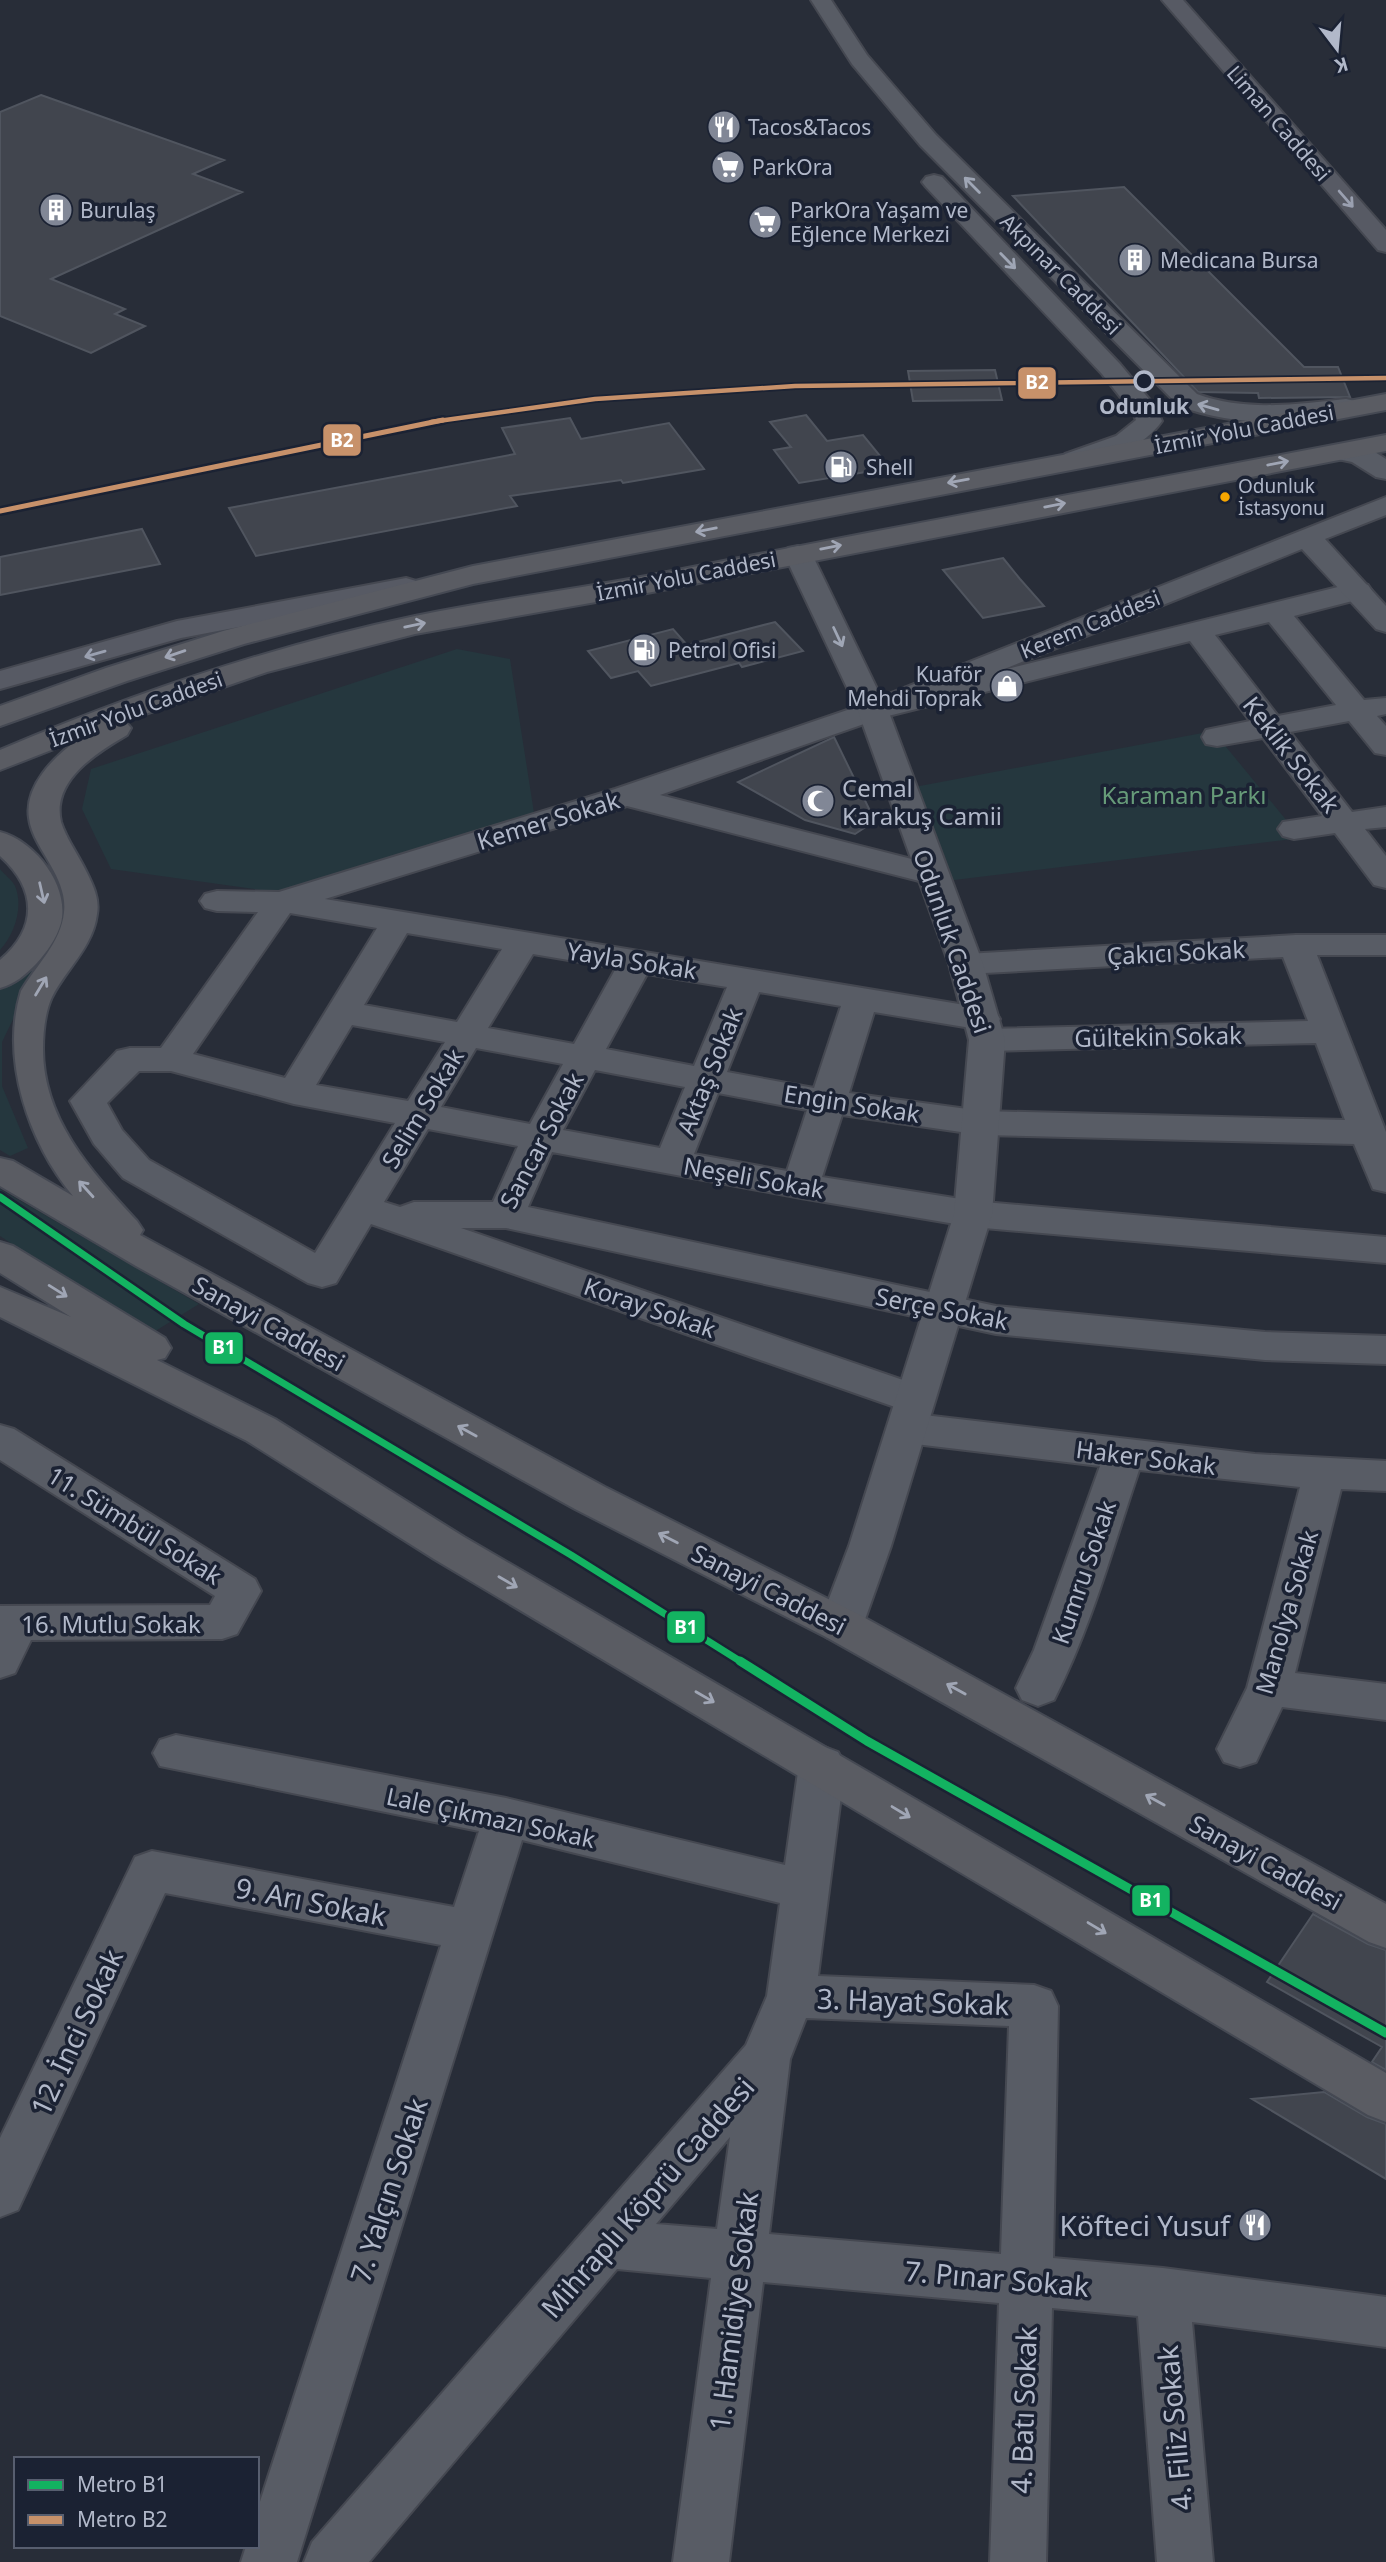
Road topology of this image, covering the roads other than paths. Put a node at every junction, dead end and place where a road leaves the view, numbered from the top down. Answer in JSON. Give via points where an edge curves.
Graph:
{"nodes":[{"id":1,"x":1172,"y":0,"type":"edge"},
{"id":2,"x":811,"y":16,"type":"edge"},
{"id":3,"x":843,"y":75,"type":"dead end"},
{"id":4,"x":876,"y":116,"type":"dead end"},
{"id":5,"x":1386,"y":245,"type":"edge"},
{"id":6,"x":1379,"y":403,"type":"edge"},
{"id":7,"x":1386,"y":443,"type":"edge"},
{"id":8,"x":1342,"y":452,"type":"junction"},
{"id":9,"x":1069,"y":462,"type":"junction"},
{"id":10,"x":1386,"y":471,"type":"edge"},
{"id":11,"x":1386,"y":505,"type":"edge"},
{"id":12,"x":1386,"y":519,"type":"edge"},
{"id":13,"x":1308,"y":538,"type":"junction"},
{"id":14,"x":798,"y":554,"type":"junction"},
{"id":15,"x":473,"y":575,"type":"junction"},
{"id":16,"x":1358,"y":591,"type":"junction"},
{"id":17,"x":1275,"y":611,"type":"junction"},
{"id":18,"x":1386,"y":623,"type":"edge"},
{"id":19,"x":1196,"y":630,"type":"junction"},
{"id":20,"x":370,"y":636,"type":"junction"},
{"id":21,"x":0,"y":680,"type":"edge"},
{"id":22,"x":1372,"y":708,"type":"edge"},
{"id":23,"x":873,"y":711,"type":"junction"},
{"id":24,"x":0,"y":717,"type":"edge"},
{"id":25,"x":1271,"y":728,"type":"junction"},
{"id":26,"x":114,"y":729,"type":"junction"},
{"id":27,"x":1217,"y":737,"type":"dead end"},
{"id":28,"x":1386,"y":746,"type":"edge"},
{"id":29,"x":0,"y":761,"type":"edge"},
{"id":30,"x":0,"y":777,"type":"edge"},
{"id":31,"x":626,"y":796,"type":"junction"},
{"id":32,"x":1386,"y":817,"type":"edge"},
{"id":33,"x":1345,"y":822,"type":"junction"},
{"id":34,"x":1294,"y":829,"type":"dead end"},
{"id":35,"x":0,"y":842,"type":"edge"},
{"id":36,"x":931,"y":873,"type":"junction"},
{"id":37,"x":1386,"y":878,"type":"edge"},
{"id":38,"x":217,"y":901,"type":"dead end"},
{"id":39,"x":281,"y":902,"type":"junction"},
{"id":40,"x":398,"y":921,"type":"junction"},
{"id":41,"x":523,"y":942,"type":"junction"},
{"id":42,"x":1386,"y":945,"type":"edge"},
{"id":43,"x":1296,"y":946,"type":"junction"},
{"id":44,"x":637,"y":961,"type":"junction"},
{"id":45,"x":966,"y":964,"type":"junction"},
{"id":46,"x":0,"y":977,"type":"edge"},
{"id":47,"x":747,"y":979,"type":"junction"},
{"id":48,"x":861,"y":998,"type":"junction"},
{"id":49,"x":342,"y":1012,"type":"junction"},
{"id":50,"x":985,"y":1030,"type":"junction"},
{"id":51,"x":1328,"y":1032,"type":"junction"},
{"id":52,"x":466,"y":1035,"type":"junction"},
{"id":53,"x":585,"y":1056,"type":"junction"},
{"id":54,"x":171,"y":1060,"type":"junction"},
{"id":55,"x":706,"y":1078,"type":"junction"},
{"id":56,"x":1386,"y":1086,"type":"edge"},
{"id":57,"x":1351,"y":1089,"type":"junction"},
{"id":58,"x":294,"y":1092,"type":"junction"},
{"id":59,"x":829,"y":1102,"type":"junction"},
{"id":60,"x":418,"y":1115,"type":"junction"},
{"id":61,"x":982,"y":1123,"type":"junction"},
{"id":62,"x":1368,"y":1132,"type":"junction"},
{"id":63,"x":540,"y":1138,"type":"junction"},
{"id":64,"x":672,"y":1163,"type":"junction"},
{"id":65,"x":0,"y":1170,"type":"edge"},
{"id":66,"x":1386,"y":1180,"type":"edge"},
{"id":67,"x":801,"y":1186,"type":"junction"},
{"id":68,"x":973,"y":1214,"type":"junction"},
{"id":69,"x":384,"y":1215,"type":"joint"},
{"id":70,"x":506,"y":1215,"type":"junction"},
{"id":71,"x":1386,"y":1250,"type":"edge"},
{"id":72,"x":0,"y":1255,"type":"edge"},
{"id":73,"x":149,"y":1257,"type":"junction"},
{"id":74,"x":322,"y":1274,"type":"joint"},
{"id":75,"x":0,"y":1301,"type":"edge"},
{"id":76,"x":944,"y":1309,"type":"junction"},
{"id":77,"x":1386,"y":1350,"type":"edge"},
{"id":78,"x":911,"y":1414,"type":"junction"},
{"id":79,"x":0,"y":1440,"type":"edge"},
{"id":80,"x":1124,"y":1455,"type":"junction"},
{"id":81,"x":1324,"y":1473,"type":"junction"},
{"id":82,"x":1386,"y":1476,"type":"edge"},
{"id":83,"x":449,"y":1548,"type":"junction"},
{"id":84,"x":222,"y":1622,"type":"joint"},
{"id":85,"x":841,"y":1625,"type":"junction"},
{"id":86,"x":6,"y":1636,"type":"edge"},
{"id":87,"x":1038,"y":1688,"type":"dead end"},
{"id":88,"x":1269,"y":1688,"type":"junction"},
{"id":89,"x":1386,"y":1702,"type":"edge"},
{"id":90,"x":1240,"y":1749,"type":"dead end"},
{"id":91,"x":176,"y":1753,"type":"dead end"},
{"id":92,"x":822,"y":1765,"type":"junction"},
{"id":93,"x":506,"y":1817,"type":"junction"},
{"id":94,"x":152,"y":1871,"type":"joint"},
{"id":95,"x":804,"y":1889,"type":"junction"},
{"id":96,"x":1386,"y":1928,"type":"edge"},
{"id":97,"x":470,"y":1930,"type":"junction"},
{"id":98,"x":791,"y":1996,"type":"junction"},
{"id":99,"x":1034,"y":2006,"type":"joint"},
{"id":100,"x":765,"y":2059,"type":"junction"},
{"id":101,"x":1386,"y":2099,"type":"edge"},
{"id":102,"x":0,"y":2193,"type":"edge"},
{"id":103,"x":607,"y":2244,"type":"junction"},
{"id":104,"x":740,"y":2255,"type":"junction"},
{"id":105,"x":1027,"y":2281,"type":"junction"},
{"id":106,"x":1163,"y":2294,"type":"junction"},
{"id":107,"x":1386,"y":2322,"type":"edge"},
{"id":108,"x":269,"y":2562,"type":"edge"},
{"id":109,"x":332,"y":2562,"type":"edge"},
{"id":110,"x":701,"y":2562,"type":"edge"},
{"id":111,"x":1018,"y":2562,"type":"edge"},
{"id":112,"x":1185,"y":2562,"type":"edge"}],
"edges":[{"from":1,"to":5,"type":"main road","name":"Liman Caddesi","one_way":true},
{"from":2,"to":3,"type":"street","name":"Akpınar Caddesi"},
{"from":6,"to":2,"type":"street","name":"Akpınar Caddesi","one_way":true,"via":[[1240,414],[1188,400],[926,139],[837,30]]},
{"from":4,"to":9,"type":"street","name":"Akpınar Caddesi","one_way":true,"via":[[1146,412],[1149,421],[1139,435]]},
{"from":6,"to":9,"type":"highway","name":"İzmir Yolu Caddesi"},
{"from":7,"to":8,"type":"highway","name":"İzmir Yolu Caddesi"},
{"from":8,"to":10,"type":"street","via":[[1360,454]]},
{"from":14,"to":8,"type":"highway","name":"İzmir Yolu Caddesi","one_way":true},
{"from":9,"to":15,"type":"highway","name":"İzmir Yolu Caddesi","one_way":true},
{"from":11,"to":13,"type":"street","name":"Kerem Caddesi"},
{"from":12,"to":13,"type":"street","name":"Kerem Caddesi"},
{"from":13,"to":16,"type":"street"},
{"from":13,"to":23,"type":"street","name":"Kerem Caddesi"},
{"from":20,"to":14,"type":"highway","name":"İzmir Yolu Caddesi","one_way":true},
{"from":14,"to":23,"type":"street","name":"Odunluk Caddesi","one_way":true},
{"from":15,"to":21,"type":"main road","one_way":true,"via":[[177,630]]},
{"from":15,"to":24,"type":"highway","name":"İzmir Yolu Caddesi","one_way":true,"via":[[332,608],[186,651]]},
{"from":16,"to":17,"type":"street"},
{"from":16,"to":18,"type":"street"},
{"from":17,"to":19,"type":"street"},
{"from":17,"to":22,"type":"street"},
{"from":19,"to":23,"type":"street"},
{"from":19,"to":25,"type":"street","name":"Keklik Sokak"},
{"from":20,"to":26,"type":"highway"},
{"from":20,"to":29,"type":"highway","name":"İzmir Yolu Caddesi","via":[[224,677],[69,731]]},
{"from":22,"to":25,"type":"street"},
{"from":22,"to":28,"type":"street"},
{"from":23,"to":31,"type":"street","name":"Kemer Sokak"},
{"from":23,"to":36,"type":"street","name":"Odunluk Caddesi"},
{"from":25,"to":27,"type":"street"},
{"from":25,"to":33,"type":"street","name":"Keklik Sokak"},
{"from":26,"to":30,"type":"highway"},
{"from":73,"to":26,"type":"highway","one_way":true,"via":[[56,1155],[39,1129],[19,1074],[19,1049],[32,1002],[66,950],[81,912],[79,891],[48,829],[44,814],[48,795],[70,761]]},
{"from":31,"to":36,"type":"street"},
{"from":31,"to":39,"type":"street","name":"Kemer Sokak"},
{"from":32,"to":33,"type":"street"},
{"from":33,"to":34,"type":"street"},
{"from":33,"to":37,"type":"street","name":"Keklik Sokak"},
{"from":35,"to":46,"type":"highway","one_way":true,"via":[[33,869],[41,883],[45,915],[40,936],[29,952]]},
{"from":36,"to":45,"type":"street","name":"Odunluk Caddesi"},
{"from":38,"to":39,"type":"street","name":"Kemer Sokak"},
{"from":39,"to":40,"type":"street","name":"Yayla Sokak"},
{"from":39,"to":54,"type":"street"},
{"from":40,"to":41,"type":"street","name":"Yayla Sokak"},
{"from":40,"to":49,"type":"street"},
{"from":41,"to":44,"type":"street","name":"Yayla Sokak"},
{"from":41,"to":52,"type":"street","name":"Selim Sokak"},
{"from":42,"to":43,"type":"street","name":"Çakıcı Sokak"},
{"from":43,"to":45,"type":"street","name":"Çakıcı Sokak"},
{"from":43,"to":51,"type":"street"},
{"from":44,"to":47,"type":"street","name":"Yayla Sokak"},
{"from":44,"to":53,"type":"street","name":"Sancar Sokak"},
{"from":45,"to":50,"type":"street","name":"Odunluk Caddesi"},
{"from":47,"to":48,"type":"street","name":"Yayla Sokak"},
{"from":47,"to":55,"type":"street","name":"Aktaş Sokak"},
{"from":48,"to":50,"type":"street","name":"Yayla Sokak"},
{"from":48,"to":59,"type":"street"},
{"from":49,"to":52,"type":"street","name":"Engin Sokak"},
{"from":49,"to":58,"type":"street"},
{"from":50,"to":51,"type":"street","name":"Gültekin Sokak"},
{"from":50,"to":61,"type":"street","name":"Odunluk Caddesi"},
{"from":51,"to":57,"type":"street"},
{"from":52,"to":53,"type":"street","name":"Engin Sokak"},
{"from":52,"to":60,"type":"street","name":"Selim Sokak"},
{"from":53,"to":55,"type":"street","name":"Engin Sokak"},
{"from":53,"to":63,"type":"street","name":"Sancar Sokak"},
{"from":54,"to":58,"type":"street","name":"Neşeli Sokak"},
{"from":54,"to":74,"type":"street","name":"Neşeli Sokak","via":[[130,1059],[88,1101],[107,1136],[136,1169]]},
{"from":55,"to":59,"type":"street","name":"Engin Sokak"},
{"from":55,"to":64,"type":"street","name":"Aktaş Sokak"},
{"from":56,"to":57,"type":"street"},
{"from":57,"to":62,"type":"street"},
{"from":58,"to":60,"type":"street","name":"Neşeli Sokak"},
{"from":59,"to":61,"type":"street","name":"Engin Sokak"},
{"from":59,"to":67,"type":"street"},
{"from":60,"to":63,"type":"street","name":"Neşeli Sokak"},
{"from":60,"to":74,"type":"street","name":"Selim Sokak"},
{"from":61,"to":62,"type":"street","name":"Engin Sokak"},
{"from":61,"to":68,"type":"street","name":"Odunluk Caddesi"},
{"from":62,"to":66,"type":"street"},
{"from":63,"to":64,"type":"street","name":"Neşeli Sokak"},
{"from":63,"to":70,"type":"street","name":"Sancar Sokak"},
{"from":64,"to":67,"type":"street","name":"Neşeli Sokak"},
{"from":65,"to":73,"type":"highway","name":"Sanayi Caddesi"},
{"from":67,"to":68,"type":"street","name":"Neşeli Sokak"},
{"from":68,"to":71,"type":"street","name":"Neşeli Sokak"},
{"from":68,"to":76,"type":"street","name":"Odunluk Caddesi"},
{"from":69,"to":70,"type":"street","name":"Sancar Sokak"},
{"from":69,"to":78,"type":"street","name":"Koray Sokak"},
{"from":70,"to":76,"type":"street","name":"Serçe Sokak"},
{"from":72,"to":83,"type":"highway","one_way":true,"via":[[180,1366]]},
{"from":85,"to":73,"type":"highway","name":"Sanayi Caddesi","one_way":true,"via":[[590,1498]]},
{"from":75,"to":83,"type":"highway","via":[[261,1430]]},
{"from":76,"to":77,"type":"street","name":"Serçe Sokak","via":[[1062,1328],[1265,1346]]},
{"from":76,"to":78,"type":"street","name":"Odunluk Caddesi"},
{"from":78,"to":80,"type":"street","name":"Haker Sokak"},
{"from":78,"to":85,"type":"street","name":"Odunluk Caddesi"},
{"from":79,"to":84,"type":"street","name":"11. Sümbül Sokak","via":[[240,1591]]},
{"from":80,"to":81,"type":"street","name":"Haker Sokak"},
{"from":80,"to":87,"type":"street","name":"Kumru Sokak","via":[[1056,1650]]},
{"from":81,"to":82,"type":"street","name":"Haker Sokak"},
{"from":81,"to":88,"type":"street","name":"Manolya Sokak"},
{"from":83,"to":92,"type":"highway","one_way":true},
{"from":84,"to":86,"type":"street","name":"16. Mutlu Sokak"},
{"from":96,"to":85,"type":"highway","name":"Sanayi Caddesi","one_way":true},
{"from":88,"to":89,"type":"street"},
{"from":88,"to":90,"type":"street","name":"Manolya Sokak"},
{"from":91,"to":93,"type":"street","name":"Lale Çıkmazı Sokak"},
{"from":92,"to":95,"type":"street","name":"Mihraplı Köprü Caddesi"},
{"from":92,"to":101,"type":"highway","one_way":true},
{"from":93,"to":95,"type":"street","name":"Lale Çıkmazı Sokak"},
{"from":93,"to":97,"type":"street","name":"7. Yalçın Sokak"},
{"from":94,"to":97,"type":"street","name":"9. Arı Sokak"},
{"from":94,"to":102,"type":"street","name":"12. İnci Sokak"},
{"from":95,"to":98,"type":"street","name":"Mihraplı Köprü Caddesi"},
{"from":97,"to":108,"type":"street","name":"7. Yalçın Sokak"},
{"from":98,"to":99,"type":"street","name":"3. Hayat Sokak"},
{"from":98,"to":100,"type":"street","name":"Mihraplı Köprü Caddesi"},
{"from":99,"to":105,"type":"street","name":"4. Batı Sokak"},
{"from":100,"to":103,"type":"street","name":"Mihraplı Köprü Caddesi"},
{"from":100,"to":104,"type":"street","name":"1. Hamidiye Sokak"},
{"from":103,"to":104,"type":"street","name":"7. Pınar Sokak"},
{"from":103,"to":109,"type":"street","name":"Mihraplı Köprü Caddesi"},
{"from":104,"to":105,"type":"street","name":"7. Pınar Sokak"},
{"from":104,"to":110,"type":"street","name":"1. Hamidiye Sokak"},
{"from":105,"to":106,"type":"street","name":"7. Pınar Sokak"},
{"from":105,"to":111,"type":"street","name":"4. Batı Sokak"},
{"from":106,"to":107,"type":"street","name":"7. Pınar Sokak"},
{"from":106,"to":112,"type":"street","name":"4. Filiz Sokak"}]}
